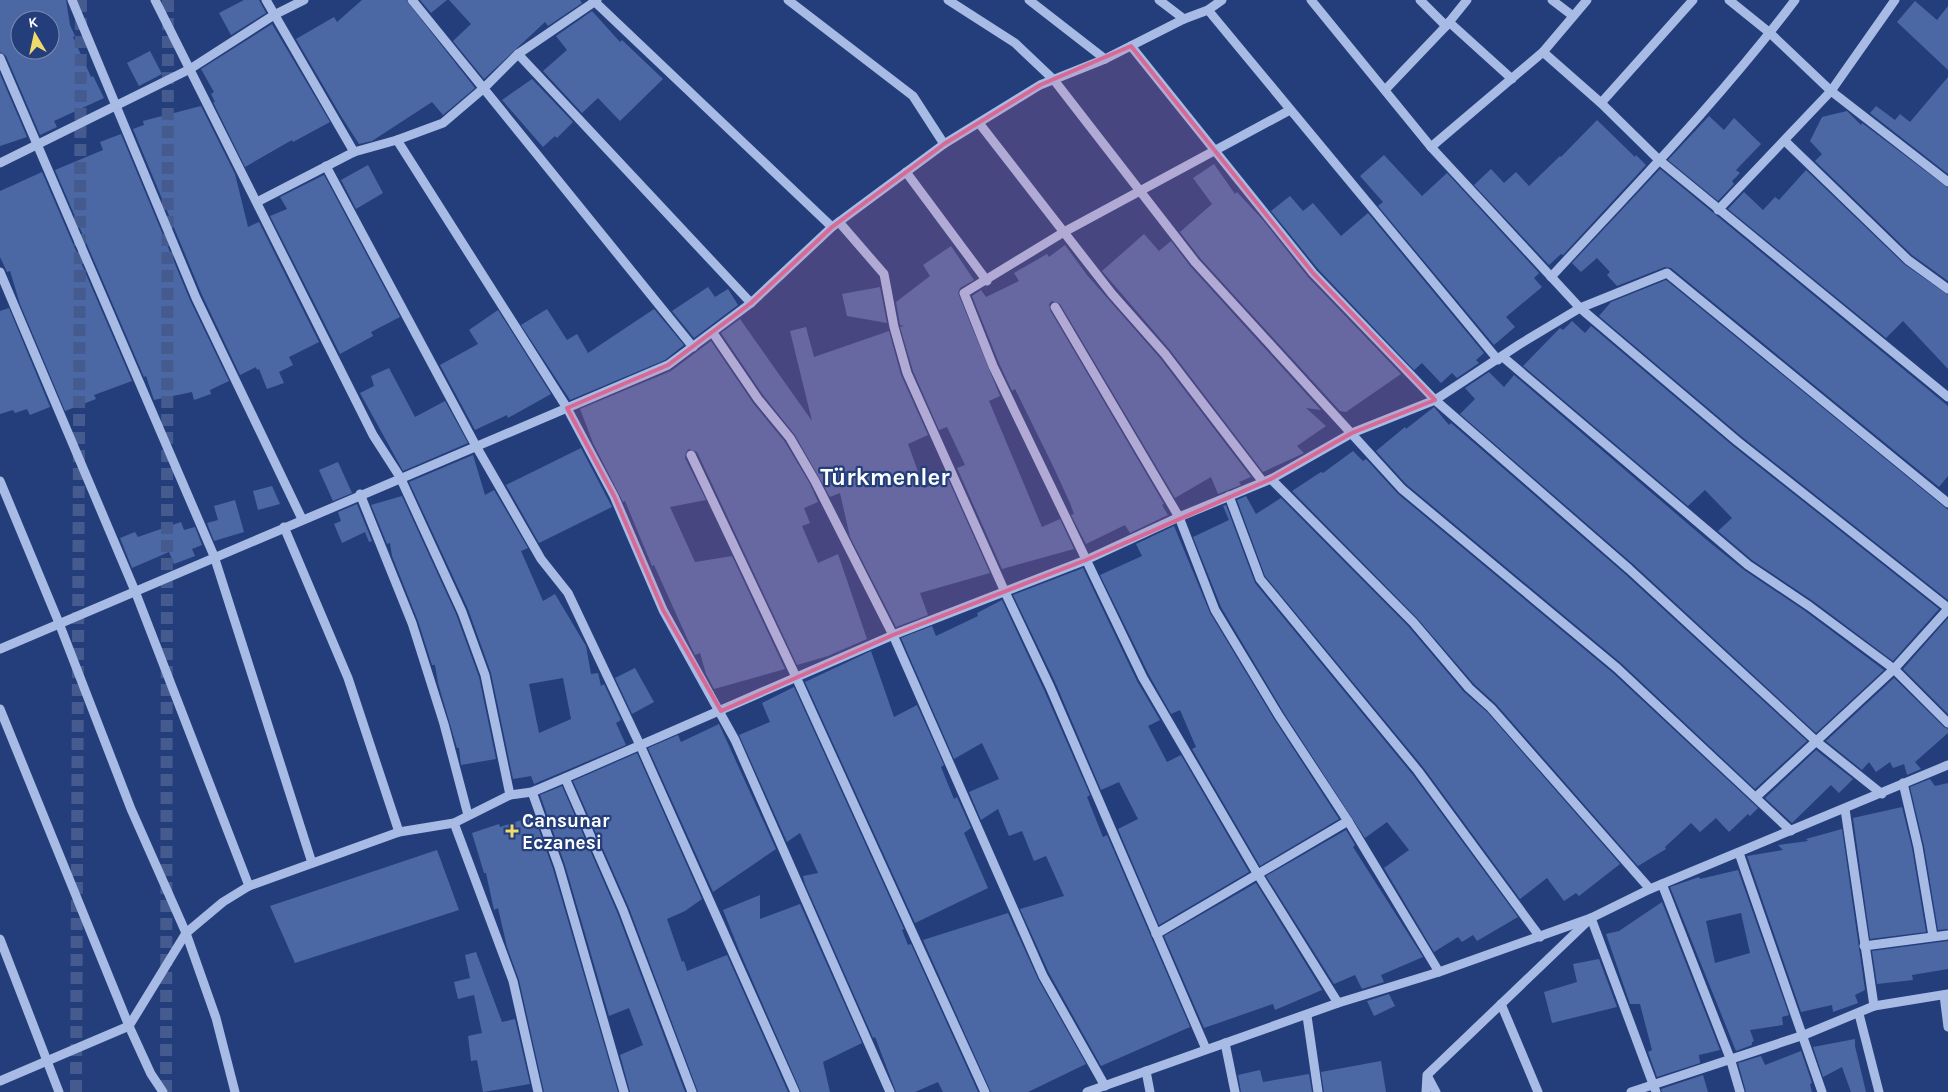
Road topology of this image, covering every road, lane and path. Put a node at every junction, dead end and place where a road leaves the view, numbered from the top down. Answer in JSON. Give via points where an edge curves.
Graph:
{"nodes":[{"id":1,"x":72,"y":0,"type":"edge"},
{"id":2,"x":155,"y":0,"type":"edge"},
{"id":3,"x":266,"y":0,"type":"edge"},
{"id":4,"x":304,"y":0,"type":"edge"},
{"id":5,"x":412,"y":0,"type":"edge"},
{"id":6,"x":788,"y":0,"type":"edge"},
{"id":7,"x":948,"y":0,"type":"edge"},
{"id":8,"x":1029,"y":0,"type":"edge"},
{"id":9,"x":1159,"y":0,"type":"edge"},
{"id":10,"x":1222,"y":0,"type":"edge"},
{"id":11,"x":1311,"y":0,"type":"edge"},
{"id":12,"x":1420,"y":0,"type":"edge"},
{"id":13,"x":1467,"y":0,"type":"edge"},
{"id":14,"x":1552,"y":0,"type":"edge"},
{"id":15,"x":1587,"y":0,"type":"edge"},
{"id":16,"x":1693,"y":0,"type":"edge"},
{"id":17,"x":1729,"y":0,"type":"edge"},
{"id":18,"x":1795,"y":0,"type":"edge"},
{"id":19,"x":1895,"y":0,"type":"edge"},
{"id":20,"x":595,"y":1,"type":"edge"},
{"id":21,"x":1208,"y":10,"type":"junction"},
{"id":22,"x":274,"y":15,"type":"junction"},
{"id":23,"x":1574,"y":16,"type":"junction"},
{"id":24,"x":1184,"y":19,"type":"junction"},
{"id":25,"x":1448,"y":24,"type":"junction"},
{"id":26,"x":1770,"y":33,"type":"junction"},
{"id":27,"x":1131,"y":46,"type":"junction"},
{"id":28,"x":1543,"y":52,"type":"junction"},
{"id":29,"x":518,"y":54,"type":"junction"},
{"id":30,"x":0,"y":58,"type":"edge"},
{"id":31,"x":1105,"y":60,"type":"junction"},
{"id":32,"x":190,"y":69,"type":"junction"},
{"id":33,"x":1512,"y":79,"type":"junction"},
{"id":34,"x":1054,"y":80,"type":"junction"},
{"id":35,"x":484,"y":88,"type":"junction"},
{"id":36,"x":1386,"y":90,"type":"junction"},
{"id":37,"x":1831,"y":91,"type":"junction"},
{"id":38,"x":1601,"y":103,"type":"junction"},
{"id":39,"x":118,"y":106,"type":"junction"},
{"id":40,"x":1290,"y":110,"type":"junction"},
{"id":41,"x":979,"y":123,"type":"junction"},
{"id":42,"x":397,"y":140,"type":"junction"},
{"id":43,"x":1785,"y":141,"type":"junction"},
{"id":44,"x":944,"y":144,"type":"junction"},
{"id":45,"x":37,"y":147,"type":"junction"},
{"id":46,"x":1431,"y":147,"type":"junction"},
{"id":47,"x":1215,"y":151,"type":"junction"},
{"id":48,"x":354,"y":152,"type":"junction"},
{"id":49,"x":1659,"y":160,"type":"junction"},
{"id":50,"x":0,"y":163,"type":"edge"},
{"id":51,"x":326,"y":166,"type":"junction"},
{"id":52,"x":906,"y":172,"type":"junction"},
{"id":53,"x":1948,"y":182,"type":"edge"},
{"id":54,"x":1140,"y":190,"type":"junction"},
{"id":55,"x":257,"y":202,"type":"junction"},
{"id":56,"x":1718,"y":210,"type":"junction"},
{"id":57,"x":836,"y":225,"type":"junction"},
{"id":58,"x":1064,"y":232,"type":"junction"},
{"id":59,"x":0,"y":272,"type":"edge"},
{"id":60,"x":1551,"y":277,"type":"junction"},
{"id":61,"x":987,"y":281,"type":"junction"},
{"id":62,"x":1948,"y":289,"type":"edge"},
{"id":63,"x":751,"y":303,"type":"junction"},
{"id":64,"x":1055,"y":307,"type":"dead end"},
{"id":65,"x":1580,"y":308,"type":"junction"},
{"id":66,"x":713,"y":333,"type":"junction"},
{"id":67,"x":693,"y":347,"type":"junction"},
{"id":68,"x":1501,"y":358,"type":"junction"},
{"id":69,"x":1948,"y":397,"type":"edge"},
{"id":70,"x":1435,"y":400,"type":"junction"},
{"id":71,"x":567,"y":408,"type":"junction"},
{"id":72,"x":1352,"y":433,"type":"junction"},
{"id":73,"x":476,"y":446,"type":"junction"},
{"id":74,"x":691,"y":455,"type":"dead end"},
{"id":75,"x":400,"y":477,"type":"junction"},
{"id":76,"x":1267,"y":480,"type":"junction"},
{"id":77,"x":0,"y":481,"type":"edge"},
{"id":78,"x":360,"y":494,"type":"junction"},
{"id":79,"x":1229,"y":496,"type":"junction"},
{"id":80,"x":1948,"y":503,"type":"edge"},
{"id":81,"x":1179,"y":517,"type":"junction"},
{"id":82,"x":302,"y":519,"type":"junction"},
{"id":83,"x":284,"y":527,"type":"junction"},
{"id":84,"x":214,"y":556,"type":"junction"},
{"id":85,"x":1086,"y":560,"type":"junction"},
{"id":86,"x":135,"y":590,"type":"junction"},
{"id":87,"x":1005,"y":592,"type":"junction"},
{"id":88,"x":1948,"y":608,"type":"edge"},
{"id":89,"x":59,"y":623,"type":"junction"},
{"id":90,"x":892,"y":635,"type":"junction"},
{"id":91,"x":0,"y":649,"type":"edge"},
{"id":92,"x":1894,"y":668,"type":"junction"},
{"id":93,"x":796,"y":677,"type":"junction"},
{"id":94,"x":0,"y":709,"type":"edge"},
{"id":95,"x":721,"y":711,"type":"junction"},
{"id":96,"x":1948,"y":723,"type":"edge"},
{"id":97,"x":1817,"y":742,"type":"junction"},
{"id":98,"x":640,"y":745,"type":"junction"},
{"id":99,"x":1948,"y":765,"type":"edge"},
{"id":100,"x":565,"y":778,"type":"junction"},
{"id":101,"x":1903,"y":783,"type":"junction"},
{"id":102,"x":532,"y":792,"type":"junction"},
{"id":103,"x":1882,"y":794,"type":"junction"},
{"id":104,"x":510,"y":795,"type":"junction"},
{"id":105,"x":1756,"y":797,"type":"junction"},
{"id":106,"x":1845,"y":809,"type":"junction"},
{"id":107,"x":468,"y":815,"type":"junction"},
{"id":108,"x":1348,"y":821,"type":"junction"},
{"id":109,"x":454,"y":823,"type":"junction"},
{"id":110,"x":1791,"y":831,"type":"junction"},
{"id":111,"x":399,"y":832,"type":"junction"},
{"id":112,"x":1739,"y":853,"type":"junction"},
{"id":113,"x":312,"y":863,"type":"junction"},
{"id":114,"x":1257,"y":872,"type":"junction"},
{"id":115,"x":1662,"y":884,"type":"junction"},
{"id":116,"x":249,"y":886,"type":"junction"},
{"id":117,"x":1650,"y":889,"type":"junction"},
{"id":118,"x":1591,"y":918,"type":"junction"},
{"id":119,"x":186,"y":934,"type":"junction"},
{"id":120,"x":1156,"y":934,"type":"junction"},
{"id":121,"x":1948,"y":935,"type":"edge"},
{"id":122,"x":1933,"y":936,"type":"junction"},
{"id":123,"x":1540,"y":937,"type":"junction"},
{"id":124,"x":0,"y":940,"type":"edge"},
{"id":125,"x":1864,"y":946,"type":"junction"},
{"id":126,"x":1439,"y":972,"type":"junction"},
{"id":127,"x":1946,"y":994,"type":"edge"},
{"id":128,"x":1338,"y":1004,"type":"junction"},
{"id":129,"x":1501,"y":1004,"type":"junction"},
{"id":130,"x":1874,"y":1006,"type":"junction"},
{"id":131,"x":1859,"y":1014,"type":"junction"},
{"id":132,"x":1307,"y":1016,"type":"junction"},
{"id":133,"x":128,"y":1026,"type":"junction"},
{"id":134,"x":1948,"y":1027,"type":"edge"},
{"id":135,"x":1804,"y":1035,"type":"junction"},
{"id":136,"x":1225,"y":1043,"type":"junction"},
{"id":137,"x":1206,"y":1050,"type":"junction"},
{"id":138,"x":1730,"y":1058,"type":"junction"},
{"id":139,"x":48,"y":1061,"type":"junction"},
{"id":140,"x":1146,"y":1071,"type":"junction"},
{"id":141,"x":1427,"y":1075,"type":"junction"},
{"id":142,"x":0,"y":1081,"type":"edge"},
{"id":143,"x":1104,"y":1086,"type":"junction"},
{"id":144,"x":1654,"y":1088,"type":"edge"},
{"id":145,"x":59,"y":1092,"type":"edge"},
{"id":146,"x":163,"y":1092,"type":"edge"},
{"id":147,"x":235,"y":1092,"type":"edge"},
{"id":148,"x":538,"y":1092,"type":"edge"},
{"id":149,"x":624,"y":1092,"type":"edge"},
{"id":150,"x":692,"y":1092,"type":"edge"},
{"id":151,"x":795,"y":1092,"type":"edge"},
{"id":152,"x":890,"y":1092,"type":"edge"},
{"id":153,"x":985,"y":1092,"type":"edge"},
{"id":154,"x":1087,"y":1092,"type":"edge"},
{"id":155,"x":1150,"y":1092,"type":"edge"},
{"id":156,"x":1235,"y":1092,"type":"edge"},
{"id":157,"x":1318,"y":1092,"type":"edge"},
{"id":158,"x":1426,"y":1092,"type":"edge"},
{"id":159,"x":1436,"y":1092,"type":"edge"},
{"id":160,"x":1538,"y":1092,"type":"edge"},
{"id":161,"x":1631,"y":1092,"type":"edge"},
{"id":162,"x":1740,"y":1092,"type":"edge"},
{"id":163,"x":1822,"y":1092,"type":"edge"},
{"id":164,"x":1879,"y":1092,"type":"edge"}],
"edges":[{"from":1,"to":39,"type":"street"},
{"from":2,"to":32,"type":"street"},
{"from":3,"to":22,"type":"street"},
{"from":4,"to":22,"type":"street"},
{"from":5,"to":35,"type":"street"},
{"from":6,"to":44,"type":"street","via":[[913,96]]},
{"from":7,"to":34,"type":"street","via":[[1015,43]]},
{"from":8,"to":31,"type":"street"},
{"from":9,"to":24,"type":"street"},
{"from":10,"to":21,"type":"street"},
{"from":11,"to":36,"type":"street"},
{"from":12,"to":25,"type":"street"},
{"from":13,"to":25,"type":"street"},
{"from":14,"to":23,"type":"street"},
{"from":15,"to":23,"type":"street"},
{"from":16,"to":38,"type":"street"},
{"from":17,"to":26,"type":"street"},
{"from":18,"to":26,"type":"street"},
{"from":19,"to":37,"type":"street"},
{"from":20,"to":29,"type":"street"},
{"from":20,"to":57,"type":"street"},
{"from":21,"to":24,"type":"street"},
{"from":21,"to":40,"type":"street"},
{"from":22,"to":32,"type":"street"},
{"from":22,"to":48,"type":"street"},
{"from":23,"to":28,"type":"street"},
{"from":24,"to":27,"type":"street"},
{"from":25,"to":33,"type":"street"},
{"from":25,"to":36,"type":"street"},
{"from":26,"to":37,"type":"street"},
{"from":26,"to":49,"type":"street"},
{"from":27,"to":31,"type":"street"},
{"from":27,"to":47,"type":"street"},
{"from":28,"to":33,"type":"street"},
{"from":28,"to":38,"type":"street"},
{"from":29,"to":35,"type":"street"},
{"from":29,"to":63,"type":"street"},
{"from":30,"to":45,"type":"street"},
{"from":31,"to":34,"type":"street"},
{"from":32,"to":39,"type":"street"},
{"from":32,"to":55,"type":"street"},
{"from":33,"to":46,"type":"street"},
{"from":34,"to":41,"type":"street","via":[[1040,85]]},
{"from":34,"to":54,"type":"street"},
{"from":35,"to":42,"type":"street","via":[[443,123]]},
{"from":35,"to":67,"type":"street"},
{"from":36,"to":46,"type":"street"},
{"from":37,"to":43,"type":"street"},
{"from":37,"to":53,"type":"street"},
{"from":38,"to":49,"type":"street"},
{"from":39,"to":45,"type":"street"},
{"from":39,"to":82,"type":"street","via":[[196,298]]},
{"from":40,"to":47,"type":"street"},
{"from":40,"to":68,"type":"street"},
{"from":41,"to":44,"type":"street"},
{"from":41,"to":58,"type":"street"},
{"from":42,"to":48,"type":"street"},
{"from":42,"to":71,"type":"street"},
{"from":43,"to":56,"type":"street"},
{"from":43,"to":62,"type":"street","via":[[1908,260]]},
{"from":44,"to":52,"type":"street"},
{"from":45,"to":50,"type":"street"},
{"from":45,"to":84,"type":"street"},
{"from":46,"to":60,"type":"street"},
{"from":47,"to":54,"type":"street"},
{"from":47,"to":70,"type":"street","via":[[1313,273]]},
{"from":48,"to":51,"type":"street"},
{"from":49,"to":56,"type":"street"},
{"from":49,"to":60,"type":"street"},
{"from":51,"to":55,"type":"street"},
{"from":51,"to":73,"type":"street"},
{"from":52,"to":57,"type":"street"},
{"from":52,"to":61,"type":"street"},
{"from":54,"to":58,"type":"street"},
{"from":54,"to":72,"type":"street","via":[[1195,262]]},
{"from":55,"to":75,"type":"street","via":[[373,435]]},
{"from":56,"to":69,"type":"street"},
{"from":57,"to":63,"type":"street"},
{"from":57,"to":87,"type":"street","via":[[884,274],[907,373]]},
{"from":58,"to":61,"type":"street"},
{"from":58,"to":76,"type":"street"},
{"from":59,"to":86,"type":"street"},
{"from":60,"to":65,"type":"street"},
{"from":61,"to":85,"type":"street","via":[[964,293],[993,366]]},
{"from":63,"to":66,"type":"street"},
{"from":64,"to":81,"type":"street"},
{"from":65,"to":68,"type":"street"},
{"from":65,"to":80,"type":"street","via":[[1667,273]]},
{"from":65,"to":88,"type":"street","via":[[1737,441]]},
{"from":66,"to":67,"type":"street"},
{"from":66,"to":90,"type":"street","via":[[758,399],[790,438]]},
{"from":67,"to":71,"type":"street","via":[[668,365]]},
{"from":68,"to":70,"type":"street"},
{"from":68,"to":92,"type":"street","via":[[1748,565]]},
{"from":70,"to":72,"type":"street"},
{"from":70,"to":97,"type":"street","via":[[1629,570]]},
{"from":71,"to":73,"type":"street"},
{"from":71,"to":95,"type":"street","via":[[614,496],[663,610]]},
{"from":72,"to":76,"type":"street"},
{"from":72,"to":105,"type":"street","via":[[1402,489],[1617,668]]},
{"from":73,"to":75,"type":"street"},
{"from":73,"to":98,"type":"street","via":[[541,559],[568,594]]},
{"from":74,"to":93,"type":"street"},
{"from":75,"to":78,"type":"street"},
{"from":75,"to":104,"type":"street","via":[[462,612],[485,675]]},
{"from":76,"to":79,"type":"street"},
{"from":76,"to":117,"type":"street","via":[[1413,622]]},
{"from":77,"to":89,"type":"street"},
{"from":78,"to":82,"type":"street"},
{"from":78,"to":107,"type":"street","via":[[412,623]]},
{"from":79,"to":81,"type":"street"},
{"from":79,"to":123,"type":"street","via":[[1260,579],[1418,771]]},
{"from":81,"to":85,"type":"street"},
{"from":81,"to":108,"type":"street","via":[[1214,610]]},
{"from":82,"to":83,"type":"street"},
{"from":83,"to":84,"type":"street"},
{"from":83,"to":111,"type":"street","via":[[348,678]]},
{"from":84,"to":86,"type":"street"},
{"from":84,"to":113,"type":"street"},
{"from":85,"to":87,"type":"street"},
{"from":85,"to":114,"type":"street","via":[[1143,678]]},
{"from":86,"to":89,"type":"street"},
{"from":86,"to":116,"type":"street"},
{"from":87,"to":90,"type":"street"},
{"from":87,"to":120,"type":"street","via":[[1050,687]]},
{"from":88,"to":92,"type":"street"},
{"from":89,"to":91,"type":"street"},
{"from":89,"to":119,"type":"street","via":[[131,809]]},
{"from":90,"to":93,"type":"street"},
{"from":90,"to":143,"type":"street","via":[[1043,976]]},
{"from":92,"to":96,"type":"street"},
{"from":92,"to":97,"type":"street"},
{"from":93,"to":95,"type":"street"},
{"from":93,"to":153,"type":"street"},
{"from":94,"to":133,"type":"street"},
{"from":95,"to":98,"type":"street"},
{"from":95,"to":152,"type":"street"},
{"from":97,"to":103,"type":"street"},
{"from":97,"to":105,"type":"street"},
{"from":98,"to":100,"type":"street"},
{"from":98,"to":151,"type":"street"},
{"from":99,"to":101,"type":"street"},
{"from":100,"to":102,"type":"street"},
{"from":100,"to":150,"type":"street","via":[[623,910]]},
{"from":101,"to":103,"type":"street"},
{"from":101,"to":122,"type":"street"},
{"from":102,"to":104,"type":"street"},
{"from":102,"to":149,"type":"street","via":[[559,866]]},
{"from":103,"to":106,"type":"street"},
{"from":104,"to":107,"type":"street"},
{"from":105,"to":110,"type":"street"},
{"from":106,"to":110,"type":"street"},
{"from":106,"to":125,"type":"street"},
{"from":107,"to":109,"type":"street"},
{"from":108,"to":114,"type":"street"},
{"from":108,"to":126,"type":"street"},
{"from":109,"to":111,"type":"street"},
{"from":109,"to":148,"type":"street","via":[[513,981]]},
{"from":110,"to":112,"type":"street"},
{"from":111,"to":113,"type":"street"},
{"from":112,"to":115,"type":"street"},
{"from":112,"to":135,"type":"street"},
{"from":113,"to":116,"type":"street"},
{"from":114,"to":120,"type":"street"},
{"from":114,"to":128,"type":"street"},
{"from":115,"to":117,"type":"street"},
{"from":115,"to":138,"type":"street"},
{"from":116,"to":119,"type":"street"},
{"from":117,"to":118,"type":"street"},
{"from":118,"to":123,"type":"street"},
{"from":118,"to":129,"type":"street"},
{"from":118,"to":144,"type":"street"},
{"from":119,"to":133,"type":"street"},
{"from":119,"to":147,"type":"street","via":[[216,1018]]},
{"from":120,"to":137,"type":"street"},
{"from":121,"to":122,"type":"street"},
{"from":122,"to":125,"type":"street"},
{"from":123,"to":126,"type":"street"},
{"from":124,"to":139,"type":"street"},
{"from":125,"to":130,"type":"street"},
{"from":126,"to":128,"type":"street"},
{"from":127,"to":130,"type":"street"},
{"from":127,"to":134,"type":"street"},
{"from":128,"to":132,"type":"street"},
{"from":129,"to":141,"type":"street"},
{"from":129,"to":160,"type":"street"},
{"from":130,"to":131,"type":"street"},
{"from":131,"to":135,"type":"street"},
{"from":131,"to":164,"type":"street"},
{"from":132,"to":136,"type":"street"},
{"from":132,"to":157,"type":"street"},
{"from":133,"to":139,"type":"street"},
{"from":133,"to":146,"type":"street"},
{"from":135,"to":138,"type":"street"},
{"from":135,"to":163,"type":"street"},
{"from":136,"to":137,"type":"street"},
{"from":136,"to":156,"type":"street"},
{"from":137,"to":140,"type":"street"},
{"from":138,"to":144,"type":"street"},
{"from":138,"to":162,"type":"street"},
{"from":139,"to":142,"type":"street"},
{"from":139,"to":145,"type":"street"},
{"from":140,"to":143,"type":"street"},
{"from":140,"to":155,"type":"street"},
{"from":141,"to":158,"type":"street"},
{"from":141,"to":159,"type":"street"},
{"from":143,"to":154,"type":"street"},
{"from":144,"to":161,"type":"street"}]}
